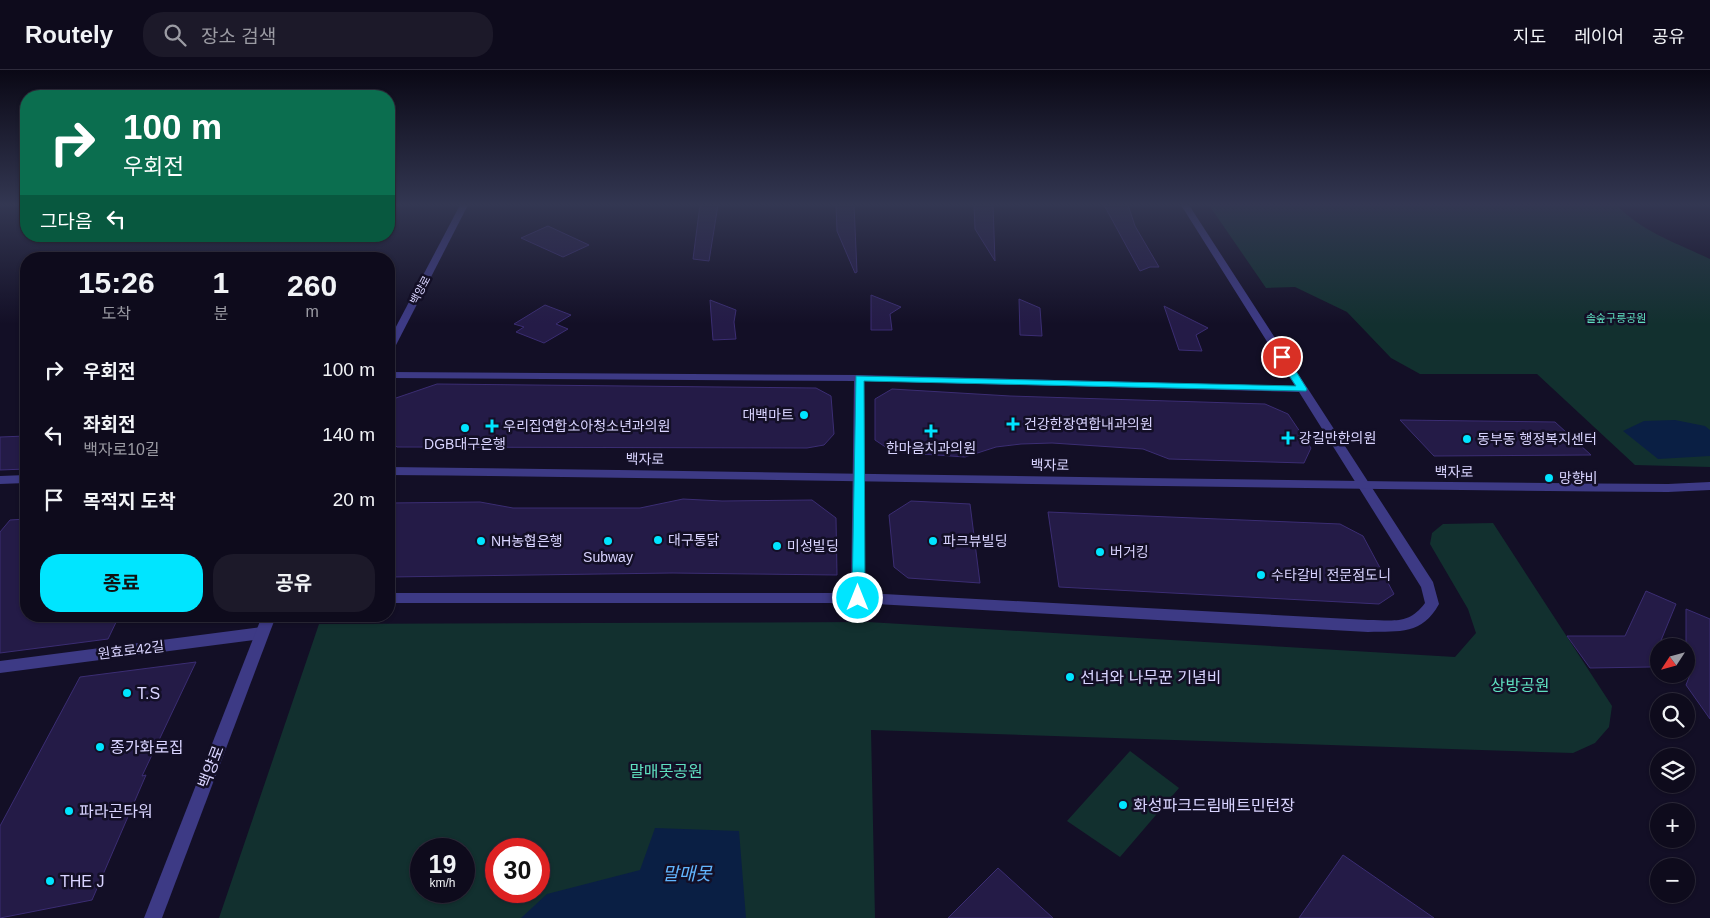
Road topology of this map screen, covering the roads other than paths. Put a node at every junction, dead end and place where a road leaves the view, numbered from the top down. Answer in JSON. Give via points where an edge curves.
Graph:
{"nodes":[{"id":1,"x":443,"y":245,"type":"edge"},
{"id":2,"x":1210,"y":245,"type":"edge"},
{"id":3,"x":395,"y":337,"type":"edge"},
{"id":4,"x":395,"y":375,"type":"edge"},
{"id":5,"x":859,"y":378,"type":"junction"},
{"id":6,"x":1302,"y":389,"type":"junction"},
{"id":7,"x":395,"y":471,"type":"edge"},
{"id":8,"x":858,"y":476,"type":"junction"},
{"id":9,"x":20,"y":479,"type":"edge"},
{"id":10,"x":0,"y":480,"type":"edge"},
{"id":11,"x":1366,"y":486,"type":"junction"},
{"id":12,"x":1710,"y":486,"type":"edge"},
{"id":13,"x":395,"y":598,"type":"edge"},
{"id":14,"x":858,"y":598,"type":"junction"},
{"id":15,"x":267,"y":622,"type":"edge"},
{"id":16,"x":262,"y":633,"type":"junction"},
{"id":17,"x":0,"y":667,"type":"edge"},
{"id":18,"x":153,"y":918,"type":"edge"}],
"edges":[{"from":1,"to":3,"type":"street","name":"백양로"},
{"from":2,"to":6,"type":"street"},
{"from":4,"to":5,"type":"street"},
{"from":5,"to":6,"type":"street"},
{"from":5,"to":8,"type":"street"},
{"from":6,"to":11,"type":"street"},
{"from":7,"to":8,"type":"street","name":"백자로"},
{"from":8,"to":11,"type":"street","name":"백자로"},
{"from":8,"to":14,"type":"street"},
{"from":9,"to":10,"type":"street"},
{"from":11,"to":12,"type":"street","name":"백자로"},
{"from":11,"to":14,"type":"street","via":[[1428,586],[1432,604],[1422,618],[1406,625],[1368,626]]},
{"from":13,"to":14,"type":"street"},
{"from":15,"to":16,"type":"street","name":"백양로"},
{"from":16,"to":17,"type":"street","name":"원효로42길"},
{"from":16,"to":18,"type":"street","name":"백양로"}]}
